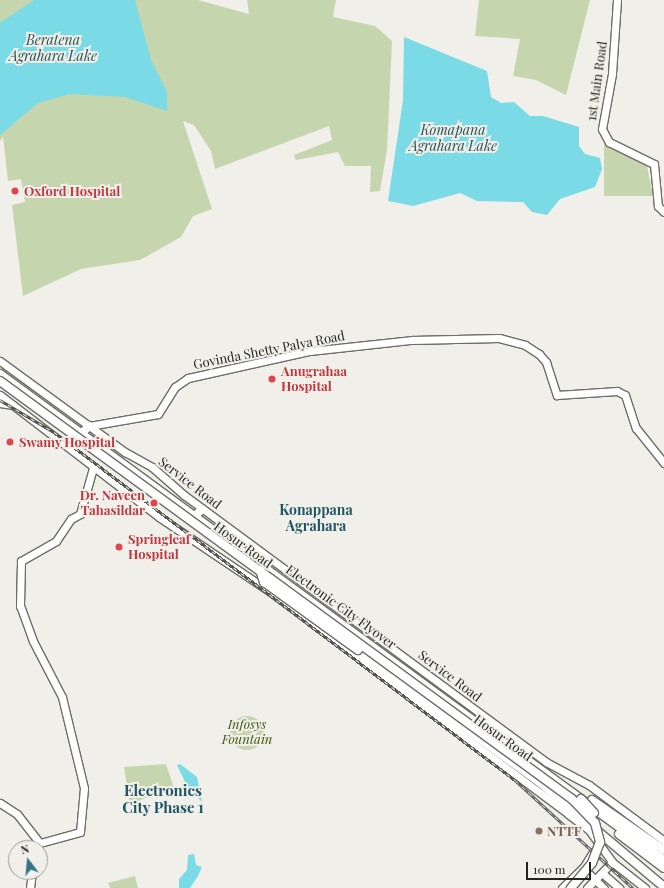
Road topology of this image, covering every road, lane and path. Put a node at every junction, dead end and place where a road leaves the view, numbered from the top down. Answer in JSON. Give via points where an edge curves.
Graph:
{"nodes":[{"id":1,"x":617,"y":0,"type":"edge"},
{"id":2,"x":664,"y":212,"type":"edge"},
{"id":3,"x":0,"y":361,"type":"edge"},
{"id":4,"x":0,"y":372,"type":"edge"},
{"id":5,"x":0,"y":381,"type":"edge"},
{"id":6,"x":0,"y":385,"type":"edge"},
{"id":7,"x":0,"y":395,"type":"edge"},
{"id":8,"x":0,"y":403,"type":"edge"},
{"id":9,"x":13,"y":405,"type":"junction"},
{"id":10,"x":86,"y":428,"type":"junction"},
{"id":11,"x":664,"y":463,"type":"edge"},
{"id":12,"x":93,"y":468,"type":"junction"},
{"id":13,"x":200,"y":511,"type":"junction"},
{"id":14,"x":260,"y":570,"type":"junction"},
{"id":15,"x":581,"y":799,"type":"junction"},
{"id":16,"x":0,"y":803,"type":"edge"},
{"id":17,"x":35,"y":840,"type":"edge"},
{"id":18,"x":596,"y":841,"type":"junction"},
{"id":19,"x":664,"y":841,"type":"edge"},
{"id":20,"x":48,"y":843,"type":"edge"},
{"id":21,"x":664,"y":850,"type":"edge"},
{"id":22,"x":664,"y":860,"type":"edge"},
{"id":23,"x":612,"y":862,"type":"junction"},
{"id":24,"x":583,"y":868,"type":"junction"},
{"id":25,"x":664,"y":868,"type":"edge"},
{"id":26,"x":602,"y":873,"type":"junction"},
{"id":27,"x":591,"y":885,"type":"edge"},
{"id":28,"x":664,"y":887,"type":"edge"},
{"id":29,"x":562,"y":888,"type":"edge"},
{"id":30,"x":571,"y":888,"type":"edge"},
{"id":31,"x":577,"y":888,"type":"edge"},
{"id":32,"x":604,"y":888,"type":"edge"},
{"id":33,"x":619,"y":888,"type":"edge"},
{"id":34,"x":645,"y":888,"type":"edge"}],
"edges":[{"from":1,"to":2,"type":"street","name":"1st Main Road","via":[[612,74],[602,129],[609,142],[654,164],[658,206]]},
{"from":3,"to":10,"type":"street","name":"Hosur Road"},
{"from":4,"to":10,"type":"highway","name":"Hosur Road"},
{"from":4,"to":15,"type":"highway","name":"Electronic City Flyover"},
{"from":5,"to":14,"type":"highway","name":"Electronic City Flyover","bridge":true},
{"from":6,"to":25,"type":"highway","name":"Hosur Road"},
{"from":7,"to":9,"type":"street"},
{"from":8,"to":9,"type":"street"},
{"from":9,"to":12,"type":"street"},
{"from":10,"to":11,"type":"street","name":"Govinda Shetty Palya Road","via":[[158,414],[175,387],[188,378],[310,351],[412,340],[499,338],[525,345],[539,354],[546,362],[557,395],[617,391],[625,395],[636,428]]},
{"from":10,"to":13,"type":"highway","name":"Hosur Road"},
{"from":12,"to":18,"type":"street","via":[[184,536],[272,593],[368,662],[585,827]]},
{"from":12,"to":20,"type":"street","via":[[80,514],[71,519],[56,541],[21,561],[20,606],[33,641],[62,697],[84,788],[80,832]]},
{"from":13,"to":19,"type":"street","name":"Service Road","via":[[546,762],[589,786]]},
{"from":13,"to":21,"type":"highway","name":"Hosur Road","via":[[554,775]]},
{"from":14,"to":28,"type":"highway","bridge":true,"via":[[264,582],[539,782]]},
{"from":14,"to":30,"type":"highway","name":"Electronic City Flyover","bridge":true,"via":[[545,778],[590,816],[599,833],[599,846],[589,867]]},
{"from":15,"to":22,"type":"highway","bridge":true},
{"from":15,"to":31,"type":"highway","name":"Electronic City Flyover","bridge":true,"via":[[600,822],[605,842],[598,864]]},
{"from":16,"to":17,"type":"street","via":[[17,814]]},
{"from":18,"to":23,"type":"street"},
{"from":18,"to":24,"type":"street"},
{"from":23,"to":26,"type":"street"},
{"from":23,"to":34,"type":"street"},
{"from":24,"to":27,"type":"street"},
{"from":24,"to":29,"type":"street"},
{"from":26,"to":27,"type":"street"},
{"from":26,"to":33,"type":"street"},
{"from":27,"to":32,"type":"street"}]}
